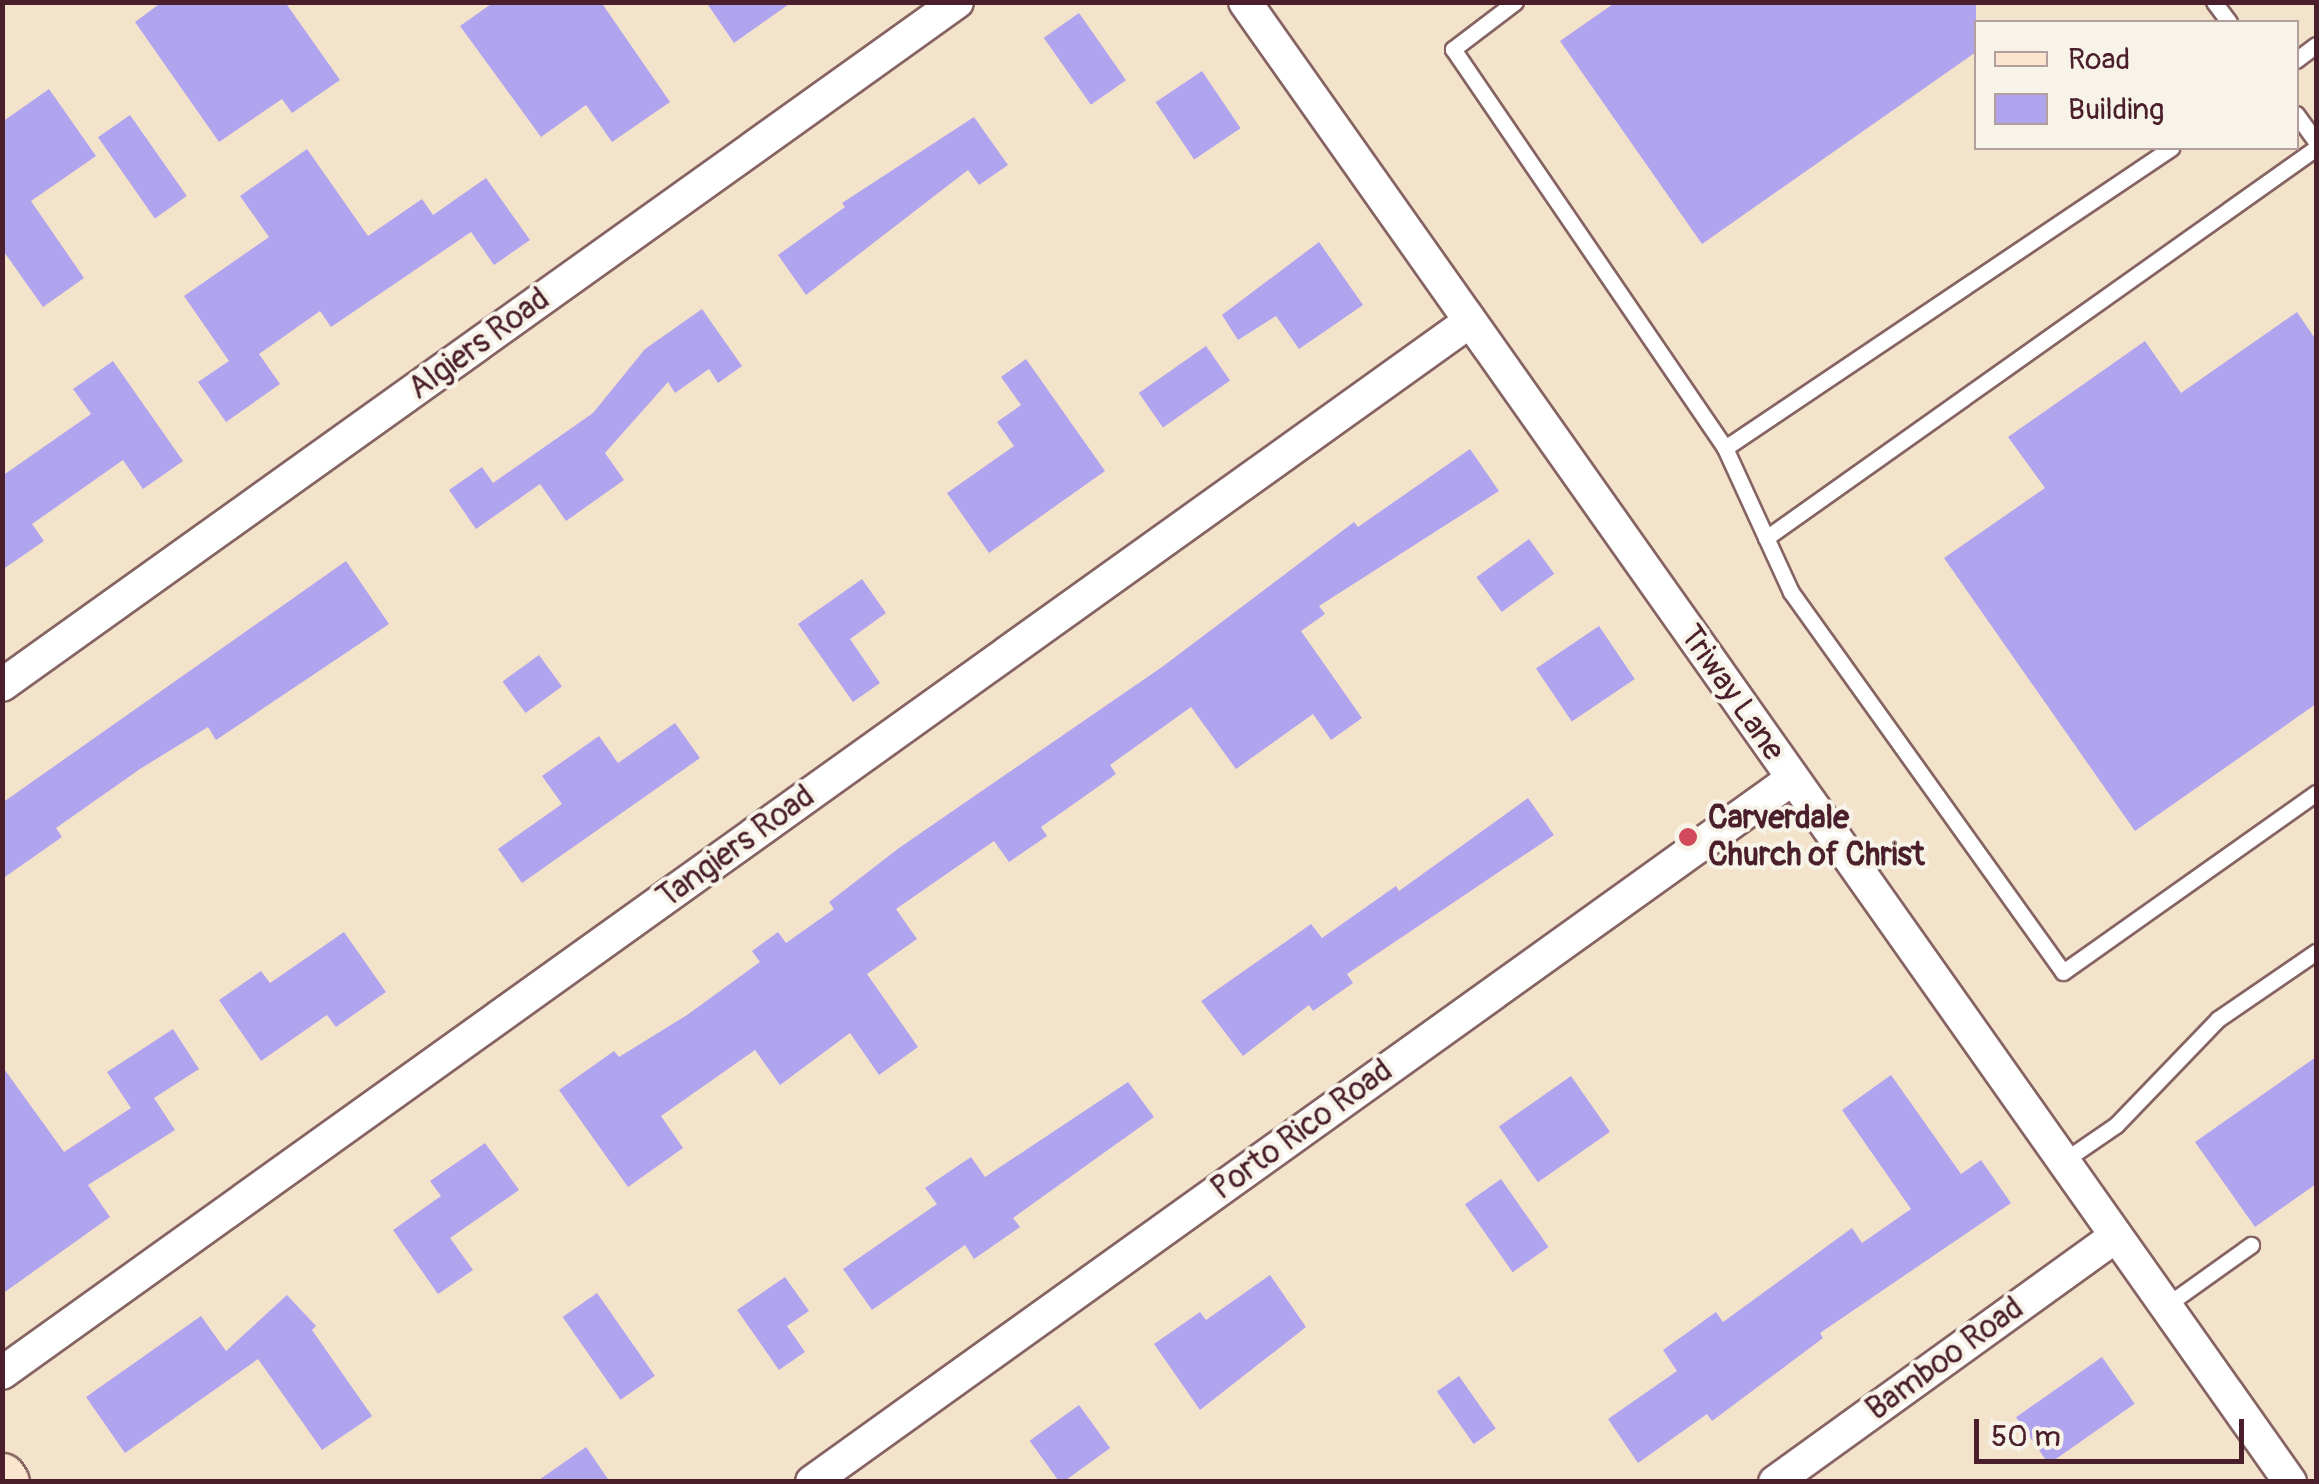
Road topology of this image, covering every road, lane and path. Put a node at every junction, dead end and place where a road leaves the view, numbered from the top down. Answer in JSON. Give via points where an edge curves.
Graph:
{"nodes":[{"id":1,"x":957,"y":2,"type":"edge"},
{"id":2,"x":1245,"y":2,"type":"edge"},
{"id":3,"x":1515,"y":2,"type":"edge"},
{"id":4,"x":2299,"y":119,"type":"edge"},
{"id":5,"x":2316,"y":145,"type":"edge"},
{"id":6,"x":2167,"y":150,"type":"edge"},
{"id":7,"x":1469,"y":322,"type":"junction"},
{"id":8,"x":1725,"y":448,"type":"junction"},
{"id":9,"x":1766,"y":538,"type":"junction"},
{"id":10,"x":2,"y":685,"type":"edge"},
{"id":11,"x":1792,"y":779,"type":"junction"},
{"id":12,"x":2316,"y":792,"type":"edge"},
{"id":13,"x":2316,"y":952,"type":"edge"},
{"id":14,"x":2062,"y":1162,"type":"junction"},
{"id":15,"x":2115,"y":1238,"type":"junction"},
{"id":16,"x":2251,"y":1246,"type":"dead end"},
{"id":17,"x":2164,"y":1306,"type":"junction"},
{"id":18,"x":2,"y":1373,"type":"edge"},
{"id":19,"x":812,"y":1482,"type":"edge"},
{"id":20,"x":1775,"y":1482,"type":"edge"},
{"id":21,"x":2290,"y":1482,"type":"edge"}],
"edges":[{"from":1,"to":10,"type":"street","name":"Algiers Road"},
{"from":2,"to":7,"type":"street","name":"Triway Lane"},
{"from":3,"to":8,"type":"lane","via":[[1452,49]]},
{"from":4,"to":5,"type":"lane"},
{"from":5,"to":9,"type":"lane"},
{"from":6,"to":8,"type":"lane"},
{"from":7,"to":11,"type":"street","name":"Triway Lane"},
{"from":7,"to":18,"type":"street","name":"Tangiers Road"},
{"from":8,"to":9,"type":"lane"},
{"from":9,"to":12,"type":"lane","via":[[1791,592],[2062,972]]},
{"from":11,"to":14,"type":"street","name":"Triway Lane"},
{"from":11,"to":19,"type":"street","name":"Porto Rico Road"},
{"from":13,"to":14,"type":"lane","via":[[2218,1019],[2116,1124]]},
{"from":14,"to":15,"type":"street","name":"Triway Lane"},
{"from":15,"to":17,"type":"street","name":"Triway Lane"},
{"from":15,"to":20,"type":"street","name":"Bamboo Road"},
{"from":16,"to":17,"type":"lane"},
{"from":17,"to":21,"type":"street","name":"Triway Lane"}]}
